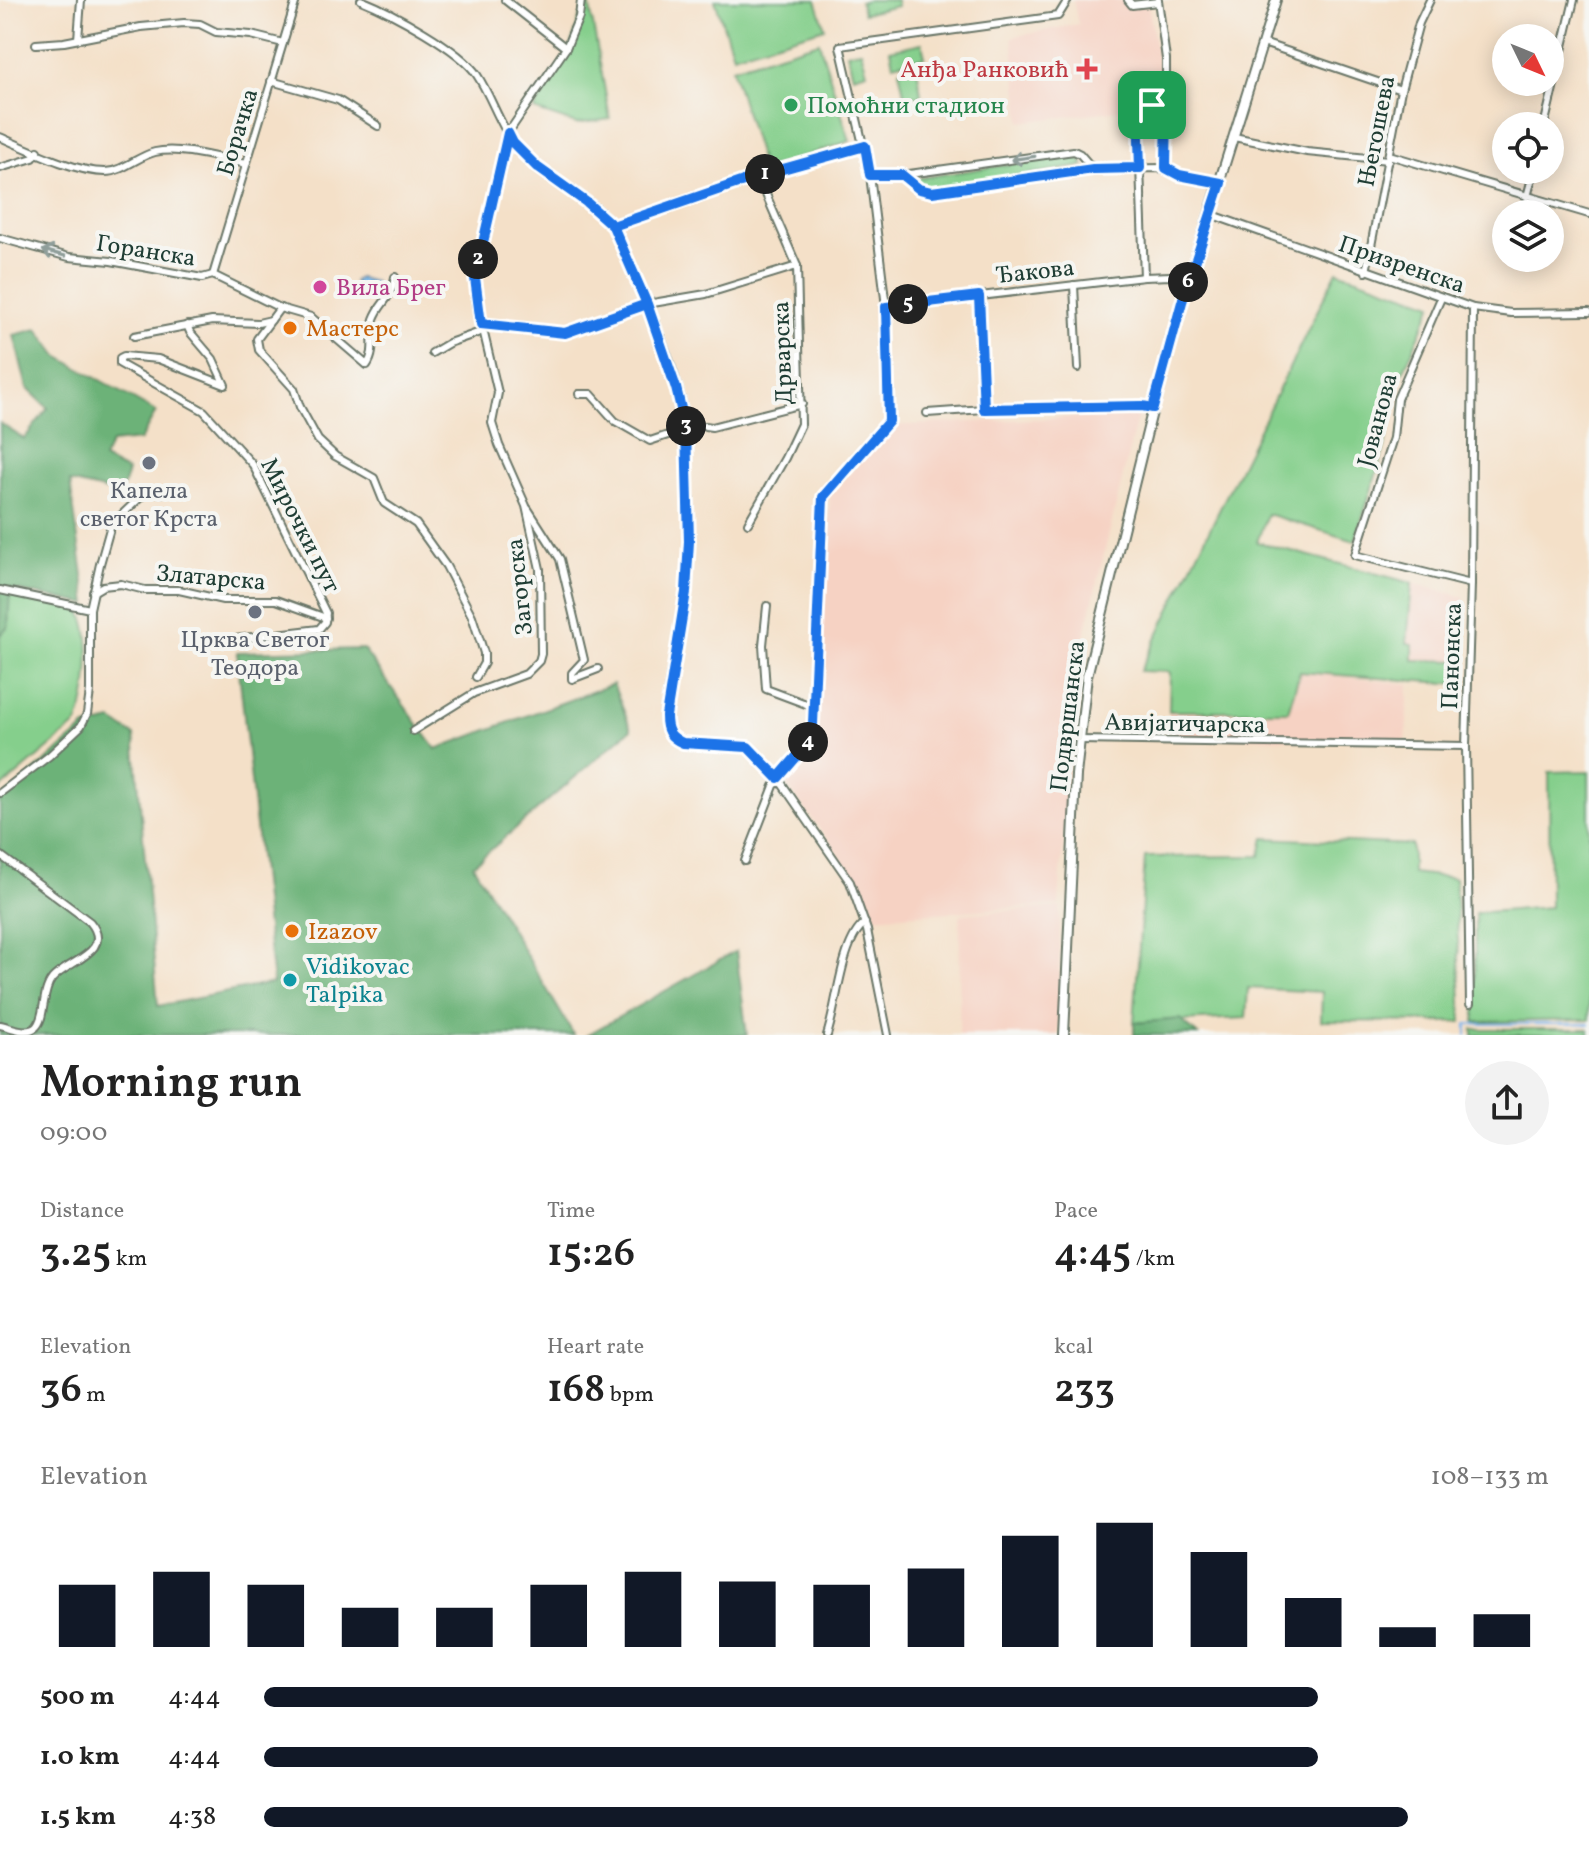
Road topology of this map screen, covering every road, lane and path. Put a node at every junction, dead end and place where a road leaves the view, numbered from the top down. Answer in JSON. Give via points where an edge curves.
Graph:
{"nodes":[{"id":1,"x":81,"y":0,"type":"edge"},
{"id":2,"x":296,"y":0,"type":"edge"},
{"id":3,"x":361,"y":0,"type":"edge"},
{"id":4,"x":505,"y":0,"type":"edge"},
{"id":5,"x":581,"y":0,"type":"edge"},
{"id":6,"x":1068,"y":0,"type":"edge"},
{"id":7,"x":1128,"y":0,"type":"edge"},
{"id":8,"x":1430,"y":0,"type":"edge"},
{"id":9,"x":1574,"y":0,"type":"edge"},
{"id":10,"x":1158,"y":1,"type":"edge"},
{"id":11,"x":1272,"y":3,"type":"edge"},
{"id":12,"x":78,"y":39,"type":"junction"},
{"id":13,"x":283,"y":43,"type":"junction"},
{"id":14,"x":1263,"y":43,"type":"junction"},
{"id":15,"x":36,"y":44,"type":"dead end"},
{"id":16,"x":566,"y":48,"type":"junction"},
{"id":17,"x":271,"y":81,"type":"junction"},
{"id":18,"x":1401,"y":90,"type":"junction"},
{"id":19,"x":1167,"y":106,"type":"junction"},
{"id":20,"x":1547,"y":112,"type":"edge"},
{"id":21,"x":378,"y":126,"type":"dead end"},
{"id":22,"x":508,"y":133,"type":"junction"},
{"id":23,"x":0,"y":137,"type":"edge"},
{"id":24,"x":1234,"y":137,"type":"junction"},
{"id":25,"x":865,"y":146,"type":"junction"},
{"id":26,"x":38,"y":151,"type":"junction"},
{"id":27,"x":1389,"y":158,"type":"junction"},
{"id":28,"x":246,"y":164,"type":"junction"},
{"id":29,"x":0,"y":168,"type":"edge"},
{"id":30,"x":1140,"y":168,"type":"junction"},
{"id":31,"x":1166,"y":168,"type":"junction"},
{"id":32,"x":1093,"y":169,"type":"junction"},
{"id":33,"x":870,"y":175,"type":"junction"},
{"id":34,"x":902,"y":175,"type":"junction"},
{"id":35,"x":758,"y":176,"type":"junction"},
{"id":36,"x":1221,"y":183,"type":"junction"},
{"id":37,"x":1530,"y":184,"type":"edge"},
{"id":38,"x":1527,"y":197,"type":"junction"},
{"id":39,"x":1210,"y":214,"type":"junction"},
{"id":40,"x":1589,"y":214,"type":"edge"},
{"id":41,"x":613,"y":226,"type":"junction"},
{"id":42,"x":0,"y":238,"type":"edge"},
{"id":43,"x":1194,"y":263,"type":"junction"},
{"id":44,"x":797,"y":266,"type":"junction"},
{"id":45,"x":1366,"y":272,"type":"junction"},
{"id":46,"x":213,"y":275,"type":"junction"},
{"id":47,"x":1171,"y":276,"type":"junction"},
{"id":48,"x":395,"y":277,"type":"dead end"},
{"id":49,"x":1144,"y":277,"type":"junction"},
{"id":50,"x":1189,"y":281,"type":"junction"},
{"id":51,"x":1074,"y":285,"type":"junction"},
{"id":52,"x":979,"y":296,"type":"junction"},
{"id":53,"x":1441,"y":298,"type":"junction"},
{"id":54,"x":647,"y":304,"type":"junction"},
{"id":55,"x":886,"y":307,"type":"junction"},
{"id":56,"x":280,"y":308,"type":"junction"},
{"id":57,"x":1473,"y":308,"type":"junction"},
{"id":58,"x":1589,"y":312,"type":"edge"},
{"id":59,"x":271,"y":320,"type":"junction"},
{"id":60,"x":187,"y":325,"type":"junction"},
{"id":61,"x":482,"y":327,"type":"junction"},
{"id":62,"x":134,"y":336,"type":"dead end"},
{"id":63,"x":432,"y":353,"type":"dead end"},
{"id":64,"x":1078,"y":368,"type":"dead end"},
{"id":65,"x":579,"y":394,"type":"dead end"},
{"id":66,"x":802,"y":404,"type":"junction"},
{"id":67,"x":1153,"y":408,"type":"junction"},
{"id":68,"x":984,"y":409,"type":"junction"},
{"id":69,"x":927,"y":413,"type":"dead end"},
{"id":70,"x":705,"y":426,"type":"dead end"},
{"id":71,"x":686,"y":429,"type":"junction"},
{"id":72,"x":162,"y":493,"type":"dead end"},
{"id":73,"x":526,"y":506,"type":"junction"},
{"id":74,"x":748,"y":523,"type":"dead end"},
{"id":75,"x":1471,"y":584,"type":"junction"},
{"id":76,"x":0,"y":590,"type":"edge"},
{"id":77,"x":93,"y":593,"type":"junction"},
{"id":78,"x":767,"y":606,"type":"dead end"},
{"id":79,"x":90,"y":609,"type":"junction"},
{"id":80,"x":326,"y":618,"type":"junction"},
{"id":81,"x":218,"y":641,"type":"dead end"},
{"id":82,"x":598,"y":669,"type":"dead end"},
{"id":83,"x":476,"y":677,"type":"dead end"},
{"id":84,"x":814,"y":707,"type":"junction"},
{"id":85,"x":413,"y":731,"type":"dead end"},
{"id":86,"x":1079,"y":740,"type":"junction"},
{"id":87,"x":1466,"y":746,"type":"junction"},
{"id":88,"x":778,"y":778,"type":"junction"},
{"id":89,"x":0,"y":793,"type":"edge"},
{"id":90,"x":0,"y":855,"type":"edge"},
{"id":91,"x":745,"y":861,"type":"dead end"},
{"id":92,"x":865,"y":923,"type":"junction"},
{"id":93,"x":1470,"y":1004,"type":"dead end"},
{"id":94,"x":0,"y":1025,"type":"edge"},
{"id":95,"x":827,"y":1035,"type":"edge"},
{"id":96,"x":888,"y":1035,"type":"edge"},
{"id":97,"x":1064,"y":1035,"type":"edge"}],
"edges":[{"from":1,"to":12,"type":"street"},
{"from":2,"to":13,"type":"street","name":"Борачка"},
{"from":3,"to":22,"type":"street","via":[[471,67]]},
{"from":4,"to":16,"type":"street"},
{"from":5,"to":16,"type":"street"},
{"from":6,"to":25,"type":"street","via":[[1058,16],[840,46]]},
{"from":7,"to":10,"type":"street","via":[[1132,5]]},
{"from":8,"to":18,"type":"street","name":"Његошева"},
{"from":9,"to":20,"type":"street"},
{"from":10,"to":19,"type":"street"},
{"from":11,"to":14,"type":"street","name":"Подвршанска"},
{"from":12,"to":13,"type":"street","via":[[194,23]]},
{"from":12,"to":15,"type":"street"},
{"from":13,"to":17,"type":"street","name":"Борачка"},
{"from":14,"to":18,"type":"street"},
{"from":14,"to":24,"type":"street","name":"Подвршанска"},
{"from":16,"to":22,"type":"street"},
{"from":17,"to":21,"type":"street","via":[[338,100]]},
{"from":17,"to":28,"type":"street","name":"Борачка"},
{"from":18,"to":27,"type":"street","name":"Његошева"},
{"from":19,"to":30,"type":"street","via":[[1138,110]]},
{"from":19,"to":31,"type":"street"},
{"from":22,"to":41,"type":"street","via":[[537,167]]},
{"from":22,"to":61,"type":"street","name":"Загорска","via":[[475,278]]},
{"from":23,"to":26,"type":"street"},
{"from":24,"to":27,"type":"street","via":[[1307,152]]},
{"from":24,"to":36,"type":"street","name":"Подвршанска"},
{"from":25,"to":33,"type":"street"},
{"from":25,"to":35,"type":"street"},
{"from":26,"to":28,"type":"street","via":[[99,172],[162,150]]},
{"from":26,"to":29,"type":"street","via":[[33,158]]},
{"from":27,"to":38,"type":"street"},
{"from":27,"to":45,"type":"street","name":"Његошева"},
{"from":28,"to":46,"type":"street","name":"Борачка"},
{"from":30,"to":31,"type":"street"},
{"from":30,"to":32,"type":"street"},
{"from":30,"to":49,"type":"street"},
{"from":31,"to":36,"type":"street"},
{"from":32,"to":34,"type":"street","via":[[932,192]]},
{"from":32,"to":34,"type":"street","one_way":true,"via":[[1074,151]]},
{"from":33,"to":34,"type":"street"},
{"from":33,"to":55,"type":"street"},
{"from":35,"to":41,"type":"street"},
{"from":35,"to":44,"type":"street","name":"Дрварска"},
{"from":36,"to":39,"type":"street","name":"Подвршанска"},
{"from":37,"to":38,"type":"street"},
{"from":38,"to":40,"type":"street"},
{"from":39,"to":43,"type":"street","name":"Подвршанска"},
{"from":39,"to":45,"type":"street","name":"Призренска"},
{"from":41,"to":54,"type":"street"},
{"from":46,"to":42,"type":"street","name":"Горанска","one_way":true,"via":[[202,278],[69,257]]},
{"from":43,"to":47,"type":"street"},
{"from":43,"to":50,"type":"street","name":"Подвршанска"},
{"from":44,"to":54,"type":"street","via":[[706,294]]},
{"from":44,"to":66,"type":"street","name":"Дрварска"},
{"from":45,"to":53,"type":"street","name":"Призренска"},
{"from":46,"to":56,"type":"street","name":"Горанска"},
{"from":47,"to":49,"type":"street","name":"Ђакова"},
{"from":47,"to":50,"type":"street","name":"Ђакова"},
{"from":48,"to":56,"type":"street","name":"Горанска","via":[[374,320],[369,364],[319,323]]},
{"from":49,"to":51,"type":"street","name":"Ђакова"},
{"from":50,"to":67,"type":"street","name":"Подвршанска"},
{"from":51,"to":52,"type":"street","name":"Ђакова"},
{"from":51,"to":64,"type":"street"},
{"from":52,"to":55,"type":"street","name":"Ђакова"},
{"from":52,"to":68,"type":"street"},
{"from":53,"to":57,"type":"street","name":"Призренска"},
{"from":53,"to":75,"type":"street","name":"Јованова","via":[[1397,399],[1393,438],[1355,555]]},
{"from":54,"to":61,"type":"street","via":[[565,333]]},
{"from":54,"to":71,"type":"street"},
{"from":55,"to":84,"type":"street","via":[[889,421],[823,497]]},
{"from":56,"to":59,"type":"street"},
{"from":57,"to":58,"type":"street","name":"Призренска"},
{"from":57,"to":75,"type":"street","name":"Панонска"},
{"from":59,"to":60,"type":"street"},
{"from":59,"to":83,"type":"street","via":[[257,347],[294,389],[318,440],[374,478],[384,503],[416,524],[460,589],[484,653]]},
{"from":60,"to":62,"type":"street"},
{"from":60,"to":80,"type":"street","name":"Мирочки пут","via":[[206,348],[223,386],[158,359],[130,356],[119,361],[210,417],[253,465]]},
{"from":61,"to":63,"type":"street"},
{"from":61,"to":73,"type":"street","name":"Загорска","via":[[498,393],[492,423]]},
{"from":65,"to":71,"type":"street","via":[[591,394],[615,421],[650,441]]},
{"from":66,"to":70,"type":"street"},
{"from":66,"to":74,"type":"street","name":"Дрварска","via":[[800,429]]},
{"from":67,"to":68,"type":"street"},
{"from":67,"to":86,"type":"street","name":"Подвршанска","via":[[1087,676]]},
{"from":68,"to":69,"type":"street"},
{"from":71,"to":88,"type":"street","via":[[686,592],[666,716],[668,732],[690,744],[748,747]]},
{"from":72,"to":77,"type":"street","via":[[147,491],[111,525]]},
{"from":73,"to":82,"type":"street","via":[[560,559],[568,586],[584,660],[572,679]]},
{"from":73,"to":85,"type":"street","name":"Загорска","via":[[542,584],[539,661],[526,674],[474,693]]},
{"from":75,"to":87,"type":"street","name":"Панонска"},
{"from":76,"to":79,"type":"street"},
{"from":77,"to":79,"type":"street"},
{"from":77,"to":80,"type":"street","name":"Златарска","via":[[121,584],[223,600],[276,600]]},
{"from":78,"to":84,"type":"street","via":[[766,689]]},
{"from":79,"to":89,"type":"street","via":[[87,714],[68,740]]},
{"from":80,"to":81,"type":"street","name":"Мирочки пут","via":[[319,629]]},
{"from":84,"to":88,"type":"street","via":[[808,741]]},
{"from":86,"to":87,"type":"street","name":"Авијатичарска"},
{"from":86,"to":97,"type":"street","name":"Подвршанска"},
{"from":87,"to":93,"type":"street","name":"Панонска"},
{"from":88,"to":91,"type":"street"},
{"from":88,"to":92,"type":"street","via":[[850,882]]},
{"from":90,"to":94,"type":"street","via":[[90,922],[98,939],[86,955],[53,977],[35,1028]]},
{"from":92,"to":95,"type":"street","via":[[842,970]]},
{"from":92,"to":96,"type":"street"}]}
